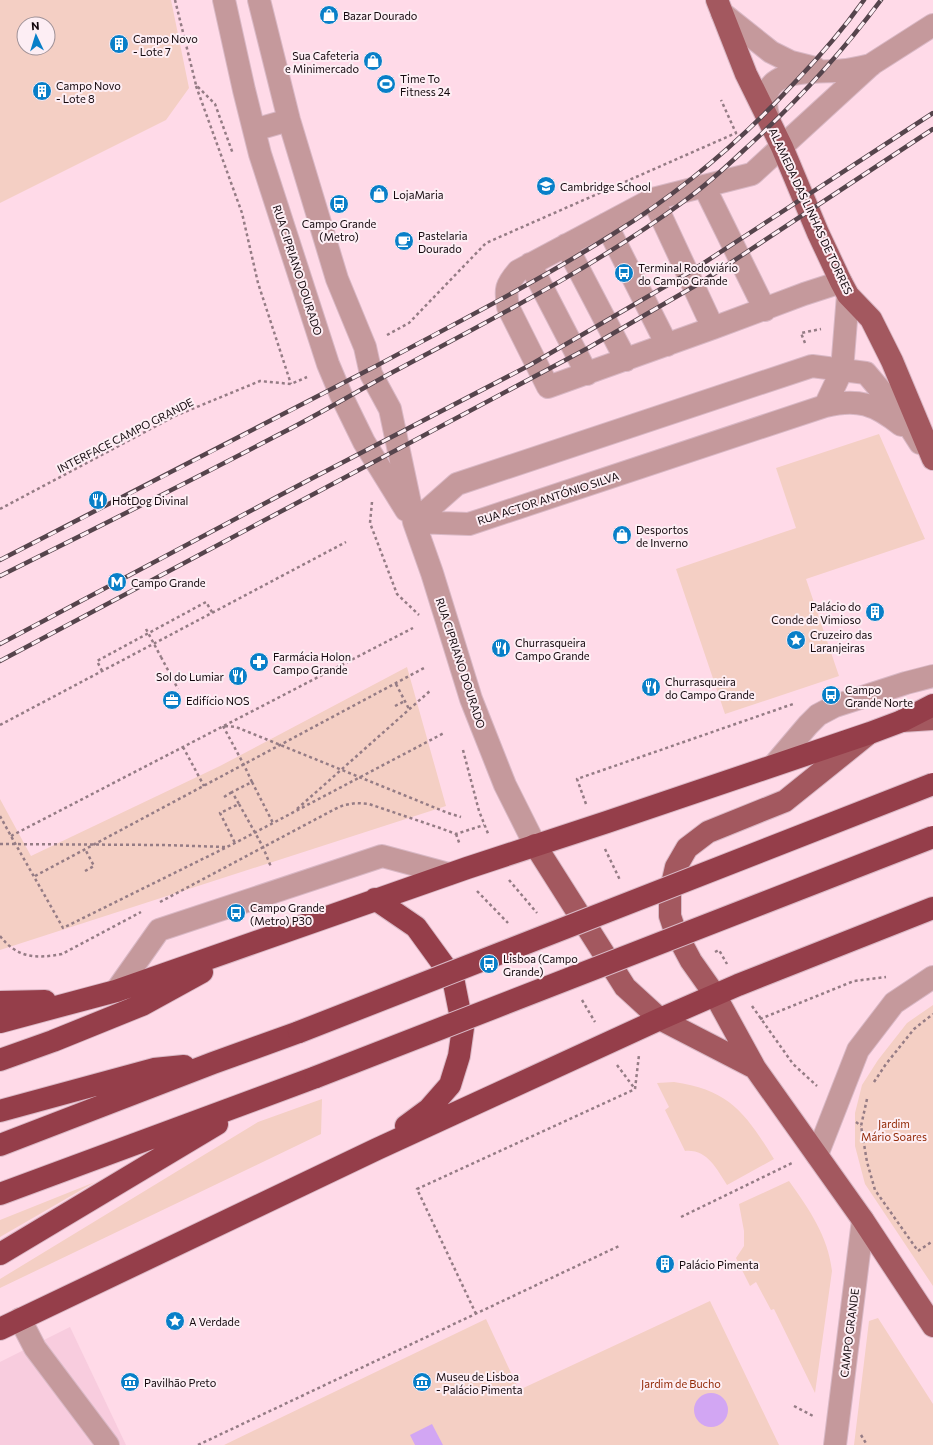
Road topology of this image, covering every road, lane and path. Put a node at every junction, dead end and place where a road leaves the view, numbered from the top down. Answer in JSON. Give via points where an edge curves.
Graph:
{"nodes":[{"id":1,"x":224,"y":0,"type":"edge"},
{"id":2,"x":259,"y":0,"type":"edge"},
{"id":3,"x":720,"y":6,"type":"edge"},
{"id":4,"x":933,"y":25,"type":"edge"},
{"id":5,"x":872,"y":64,"type":"junction"},
{"id":6,"x":828,"y":70,"type":"junction"},
{"id":7,"x":196,"y":85,"type":"dead end"},
{"id":8,"x":721,"y":100,"type":"dead end"},
{"id":9,"x":769,"y":119,"type":"junction"},
{"id":10,"x":289,"y":120,"type":"junction"},
{"id":11,"x":254,"y":130,"type":"junction"},
{"id":12,"x":782,"y":147,"type":"junction"},
{"id":13,"x":704,"y":186,"type":"junction"},
{"id":14,"x":654,"y":199,"type":"junction"},
{"id":15,"x":606,"y":224,"type":"junction"},
{"id":16,"x":566,"y":245,"type":"junction"},
{"id":17,"x":530,"y":264,"type":"junction"},
{"id":18,"x":844,"y":288,"type":"junction"},
{"id":19,"x":765,"y":310,"type":"junction"},
{"id":20,"x":409,"y":323,"type":"dead end"},
{"id":21,"x":713,"y":328,"type":"junction"},
{"id":22,"x":668,"y":345,"type":"junction"},
{"id":23,"x":626,"y":360,"type":"junction"},
{"id":24,"x":842,"y":370,"type":"junction"},
{"id":25,"x":586,"y":374,"type":"junction"},
{"id":26,"x":260,"y":381,"type":"dead end"},
{"id":27,"x":290,"y":384,"type":"dead end"},
{"id":28,"x":825,"y":406,"type":"junction"},
{"id":29,"x":933,"y":460,"type":"edge"},
{"id":30,"x":933,"y":464,"type":"edge"},
{"id":31,"x":0,"y":510,"type":"edge"},
{"id":32,"x":414,"y":522,"type":"junction"},
{"id":33,"x":346,"y":542,"type":"dead end"},
{"id":34,"x":212,"y":612,"type":"junction"},
{"id":35,"x":413,"y":628,"type":"dead end"},
{"id":36,"x":146,"y":629,"type":"dead end"},
{"id":37,"x":148,"y":633,"type":"junction"},
{"id":38,"x":424,"y":668,"type":"dead end"},
{"id":39,"x":102,"y":671,"type":"junction"},
{"id":40,"x":933,"y":676,"type":"edge"},
{"id":41,"x":396,"y":684,"type":"junction"},
{"id":42,"x":178,"y":689,"type":"dead end"},
{"id":43,"x":431,"y":690,"type":"dead end"},
{"id":44,"x":405,"y":701,"type":"junction"},
{"id":45,"x":794,"y":703,"type":"dead end"},
{"id":46,"x":933,"y":705,"type":"edge"},
{"id":47,"x":395,"y":706,"type":"dead end"},
{"id":48,"x":409,"y":709,"type":"junction"},
{"id":49,"x":933,"y":719,"type":"edge"},
{"id":50,"x":902,"y":721,"type":"junction"},
{"id":51,"x":0,"y":725,"type":"edge"},
{"id":52,"x":223,"y":725,"type":"junction"},
{"id":53,"x":444,"y":733,"type":"dead end"},
{"id":54,"x":870,"y":733,"type":"junction"},
{"id":55,"x":280,"y":745,"type":"junction"},
{"id":56,"x":183,"y":747,"type":"junction"},
{"id":57,"x":244,"y":764,"type":"junction"},
{"id":58,"x":774,"y":765,"type":"junction"},
{"id":59,"x":340,"y":770,"type":"junction"},
{"id":60,"x":358,"y":778,"type":"junction"},
{"id":61,"x":577,"y":779,"type":"dead end"},
{"id":62,"x":252,"y":782,"type":"junction"},
{"id":63,"x":933,"y":784,"type":"edge"},
{"id":64,"x":204,"y":786,"type":"junction"},
{"id":65,"x":232,"y":792,"type":"junction"},
{"id":66,"x":224,"y":797,"type":"dead end"},
{"id":67,"x":239,"y":804,"type":"junction"},
{"id":68,"x":294,"y":812,"type":"junction"},
{"id":69,"x":0,"y":816,"type":"edge"},
{"id":70,"x":461,"y":817,"type":"dead end"},
{"id":71,"x":273,"y":823,"type":"junction"},
{"id":72,"x":484,"y":825,"type":"dead end"},
{"id":73,"x":254,"y":833,"type":"junction"},
{"id":74,"x":11,"y":836,"type":"junction"},
{"id":75,"x":933,"y":837,"type":"edge"},
{"id":76,"x":235,"y":843,"type":"junction"},
{"id":77,"x":0,"y":844,"type":"edge"},
{"id":78,"x":15,"y":844,"type":"junction"},
{"id":79,"x":94,"y":844,"type":"junction"},
{"id":80,"x":536,"y":845,"type":"junction"},
{"id":81,"x":226,"y":847,"type":"junction"},
{"id":82,"x":263,"y":847,"type":"junction"},
{"id":83,"x":85,"y":849,"type":"junction"},
{"id":84,"x":272,"y":870,"type":"dead end"},
{"id":85,"x":85,"y":871,"type":"dead end"},
{"id":86,"x":449,"y":874,"type":"junction"},
{"id":87,"x":35,"y":876,"type":"junction"},
{"id":88,"x":375,"y":899,"type":"junction"},
{"id":89,"x":153,"y":905,"type":"dead end"},
{"id":90,"x":933,"y":908,"type":"edge"},
{"id":91,"x":146,"y":909,"type":"dead end"},
{"id":92,"x":0,"y":936,"type":"edge"},
{"id":93,"x":252,"y":944,"type":"junction"},
{"id":94,"x":889,"y":977,"type":"dead end"},
{"id":95,"x":933,"y":977,"type":"edge"},
{"id":96,"x":738,"y":985,"type":"junction"},
{"id":97,"x":116,"y":991,"type":"junction"},
{"id":98,"x":715,"y":995,"type":"junction"},
{"id":99,"x":84,"y":1000,"type":"junction"},
{"id":100,"x":0,"y":1002,"type":"edge"},
{"id":101,"x":933,"y":1014,"type":"edge"},
{"id":102,"x":660,"y":1019,"type":"junction"},
{"id":103,"x":760,"y":1019,"type":"junction"},
{"id":104,"x":0,"y":1022,"type":"edge"},
{"id":105,"x":0,"y":1060,"type":"edge"},
{"id":106,"x":213,"y":1063,"type":"junction"},
{"id":107,"x":755,"y":1068,"type":"junction"},
{"id":108,"x":873,"y":1083,"type":"dead end"},
{"id":109,"x":635,"y":1089,"type":"dead end"},
{"id":110,"x":868,"y":1096,"type":"dead end"},
{"id":111,"x":261,"y":1098,"type":"junction"},
{"id":112,"x":837,"y":1105,"type":"junction"},
{"id":113,"x":0,"y":1111,"type":"edge"},
{"id":114,"x":861,"y":1126,"type":"junction"},
{"id":115,"x":0,"y":1145,"type":"edge"},
{"id":116,"x":377,"y":1149,"type":"junction"},
{"id":117,"x":817,"y":1155,"type":"junction"},
{"id":118,"x":794,"y":1163,"type":"dead end"},
{"id":119,"x":0,"y":1194,"type":"edge"},
{"id":120,"x":681,"y":1217,"type":"dead end"},
{"id":121,"x":863,"y":1220,"type":"junction"},
{"id":122,"x":933,"y":1243,"type":"edge"},
{"id":123,"x":620,"y":1246,"type":"dead end"},
{"id":124,"x":0,"y":1254,"type":"edge"},
{"id":125,"x":476,"y":1314,"type":"junction"},
{"id":126,"x":20,"y":1319,"type":"junction"},
{"id":127,"x":933,"y":1326,"type":"edge"},
{"id":128,"x":0,"y":1329,"type":"edge"},
{"id":129,"x":108,"y":1445,"type":"edge"},
{"id":130,"x":198,"y":1445,"type":"edge"},
{"id":131,"x":835,"y":1445,"type":"edge"}],
"edges":[{"from":1,"to":11,"type":"street","name":"RUA CIPRIANO DOURADO"},
{"from":2,"to":10,"type":"street","name":"RUA CIPRIANO DOURADO"},
{"from":3,"to":6,"type":"street","via":[[771,52],[791,62]]},
{"from":3,"to":9,"type":"main road","name":"ALAMEDA DAS LINHAS DE TORRES","via":[[746,74]]},
{"from":4,"to":5,"type":"street"},
{"from":5,"to":6,"type":"street","via":[[862,68]]},
{"from":5,"to":12,"type":"street"},
{"from":6,"to":9,"type":"street","via":[[789,75],[773,83],[765,98]]},
{"from":7,"to":27,"type":"path","via":[[242,213],[258,283]]},
{"from":8,"to":20,"type":"path","via":[[736,133],[486,243]]},
{"from":9,"to":12,"type":"main road","name":"ALAMEDA DAS LINHAS DE TORRES"},
{"from":10,"to":11,"type":"street"},
{"from":10,"to":32,"type":"street","name":"RUA CIPRIANO DOURADO","via":[[337,279],[365,347],[371,374],[390,408]]},
{"from":11,"to":32,"type":"street","name":"RUA CIPRIANO DOURADO","via":[[306,298],[340,395],[364,442]]},
{"from":12,"to":13,"type":"street","via":[[752,174]]},
{"from":12,"to":18,"type":"main road","name":"ALAMEDA DAS LINHAS DE TORRES"},
{"from":13,"to":14,"type":"street"},
{"from":13,"to":19,"type":"street"},
{"from":14,"to":15,"type":"street"},
{"from":14,"to":21,"type":"street"},
{"from":15,"to":16,"type":"street"},
{"from":15,"to":22,"type":"street"},
{"from":16,"to":17,"type":"street"},
{"from":16,"to":23,"type":"street"},
{"from":17,"to":25,"type":"street"},
{"from":17,"to":25,"type":"street","via":[[518,271],[509,281],[506,294],[508,307],[548,387]]},
{"from":18,"to":19,"type":"street","via":[[804,294]]},
{"from":18,"to":24,"type":"street"},
{"from":18,"to":29,"type":"main road","name":"ALAMEDA DAS LINHAS DE TORRES","via":[[871,319],[892,361]]},
{"from":19,"to":21,"type":"street"},
{"from":21,"to":22,"type":"street"},
{"from":22,"to":23,"type":"street"},
{"from":23,"to":25,"type":"street"},
{"from":24,"to":28,"type":"street"},
{"from":24,"to":30,"type":"street","via":[[866,373],[904,418]]},
{"from":24,"to":32,"type":"street","via":[[812,366],[457,484]]},
{"from":26,"to":31,"type":"path","name":"INTERFACE CAMPO GRANDE","via":[[175,416]]},
{"from":28,"to":30,"type":"street","name":"RUA ACTOR ANTÓNIO SILVA","via":[[853,402],[873,407],[903,427]]},
{"from":28,"to":32,"type":"street","name":"RUA ACTOR ANTÓNIO SILVA","via":[[469,524]]},
{"from":32,"to":80,"type":"street","name":"RUA CIPRIANO DOURADO","via":[[471,699],[505,785]]},
{"from":33,"to":34,"type":"path"},
{"from":34,"to":37,"type":"path","via":[[206,602]]},
{"from":34,"to":39,"type":"path"},
{"from":35,"to":52,"type":"path"},
{"from":36,"to":37,"type":"path","bridge":true},
{"from":37,"to":39,"type":"path","via":[[97,661]]},
{"from":37,"to":42,"type":"path","bridge":true},
{"from":38,"to":41,"type":"path"},
{"from":39,"to":51,"type":"path"},
{"from":40,"to":58,"type":"street","via":[[835,706],[818,715]]},
{"from":41,"to":44,"type":"path"},
{"from":41,"to":55,"type":"path"},
{"from":43,"to":48,"type":"path"},
{"from":44,"to":47,"type":"path"},
{"from":44,"to":48,"type":"path"},
{"from":45,"to":61,"type":"path"},
{"from":46,"to":50,"type":"highway"},
{"from":48,"to":59,"type":"path"},
{"from":49,"to":50,"type":"main road"},
{"from":50,"to":54,"type":"highway"},
{"from":52,"to":55,"type":"path","via":[[236,727]]},
{"from":52,"to":56,"type":"path"},
{"from":52,"to":57,"type":"path"},
{"from":53,"to":60,"type":"path"},
{"from":54,"to":58,"type":"highway"},
{"from":54,"to":98,"type":"main road","via":[[785,801],[708,832],[687,848],[676,867],[670,893],[670,916],[691,961]]},
{"from":55,"to":57,"type":"path"},
{"from":55,"to":59,"type":"path"},
{"from":56,"to":64,"type":"path"},
{"from":56,"to":74,"type":"path"},
{"from":57,"to":62,"type":"path"},
{"from":57,"to":64,"type":"path"},
{"from":58,"to":80,"type":"highway"},
{"from":59,"to":60,"type":"path"},
{"from":59,"to":68,"type":"path"},
{"from":60,"to":68,"type":"path"},
{"from":60,"to":70,"type":"path"},
{"from":62,"to":65,"type":"path"},
{"from":62,"to":71,"type":"path"},
{"from":63,"to":106,"type":"highway","bridge":true,"via":[[299,1032]]},
{"from":64,"to":79,"type":"path"},
{"from":65,"to":66,"type":"path"},
{"from":65,"to":67,"type":"path"},
{"from":67,"to":73,"type":"path"},
{"from":67,"to":76,"type":"path","via":[[220,813]]},
{"from":68,"to":71,"type":"path"},
{"from":69,"to":74,"type":"path"},
{"from":71,"to":73,"type":"path"},
{"from":72,"to":82,"type":"path","via":[[456,834],[379,807],[356,803],[335,809]]},
{"from":73,"to":76,"type":"path"},
{"from":73,"to":82,"type":"path"},
{"from":74,"to":78,"type":"path"},
{"from":75,"to":111,"type":"highway","bridge":true},
{"from":76,"to":81,"type":"path"},
{"from":77,"to":78,"type":"path"},
{"from":78,"to":79,"type":"path"},
{"from":78,"to":87,"type":"path"},
{"from":79,"to":81,"type":"path"},
{"from":79,"to":83,"type":"path"},
{"from":80,"to":86,"type":"highway"},
{"from":80,"to":102,"type":"main road","via":[[625,987]]},
{"from":81,"to":87,"type":"path","via":[[63,928]]},
{"from":82,"to":84,"type":"path"},
{"from":82,"to":89,"type":"path"},
{"from":83,"to":85,"type":"path","via":[[94,866]]},
{"from":83,"to":87,"type":"path"},
{"from":86,"to":88,"type":"highway"},
{"from":86,"to":97,"type":"street","via":[[382,856],[159,930]]},
{"from":88,"to":93,"type":"highway"},
{"from":88,"to":116,"type":"highway","via":[[416,926],[453,978],[463,1028],[459,1056],[450,1085],[429,1109]]},
{"from":90,"to":96,"type":"highway"},
{"from":91,"to":92,"type":"path","via":[[62,954],[26,956],[15,951]]},
{"from":93,"to":97,"type":"highway"},
{"from":93,"to":105,"type":"highway","via":[[142,1005]]},
{"from":94,"to":103,"type":"path","via":[[854,981]]},
{"from":95,"to":112,"type":"street","via":[[894,1002],[858,1050]]},
{"from":96,"to":98,"type":"highway"},
{"from":96,"to":103,"type":"path"},
{"from":97,"to":99,"type":"highway"},
{"from":98,"to":102,"type":"highway"},
{"from":98,"to":107,"type":"main road"},
{"from":99,"to":100,"type":"highway"},
{"from":99,"to":104,"type":"highway"},
{"from":101,"to":108,"type":"path","via":[[914,1029]]},
{"from":102,"to":107,"type":"main road"},
{"from":102,"to":116,"type":"highway"},
{"from":103,"to":112,"type":"path","via":[[793,1064]]},
{"from":106,"to":113,"type":"highway","via":[[154,1069]]},
{"from":106,"to":115,"type":"highway"},
{"from":107,"to":117,"type":"main road"},
{"from":109,"to":125,"type":"path","via":[[416,1189]]},
{"from":110,"to":114,"type":"path"},
{"from":111,"to":119,"type":"highway"},
{"from":111,"to":124,"type":"highway"},
{"from":112,"to":114,"type":"path"},
{"from":112,"to":117,"type":"street"},
{"from":114,"to":122,"type":"path","via":[[875,1190],[918,1251]]},
{"from":116,"to":126,"type":"highway"},
{"from":117,"to":121,"type":"main road"},
{"from":118,"to":120,"type":"path"},
{"from":121,"to":127,"type":"main road"},
{"from":121,"to":131,"type":"street","name":"CAMPO GRANDE"},
{"from":123,"to":125,"type":"path"},
{"from":125,"to":130,"type":"path"},
{"from":126,"to":128,"type":"highway"},
{"from":126,"to":129,"type":"street","via":[[35,1348]]}]}
